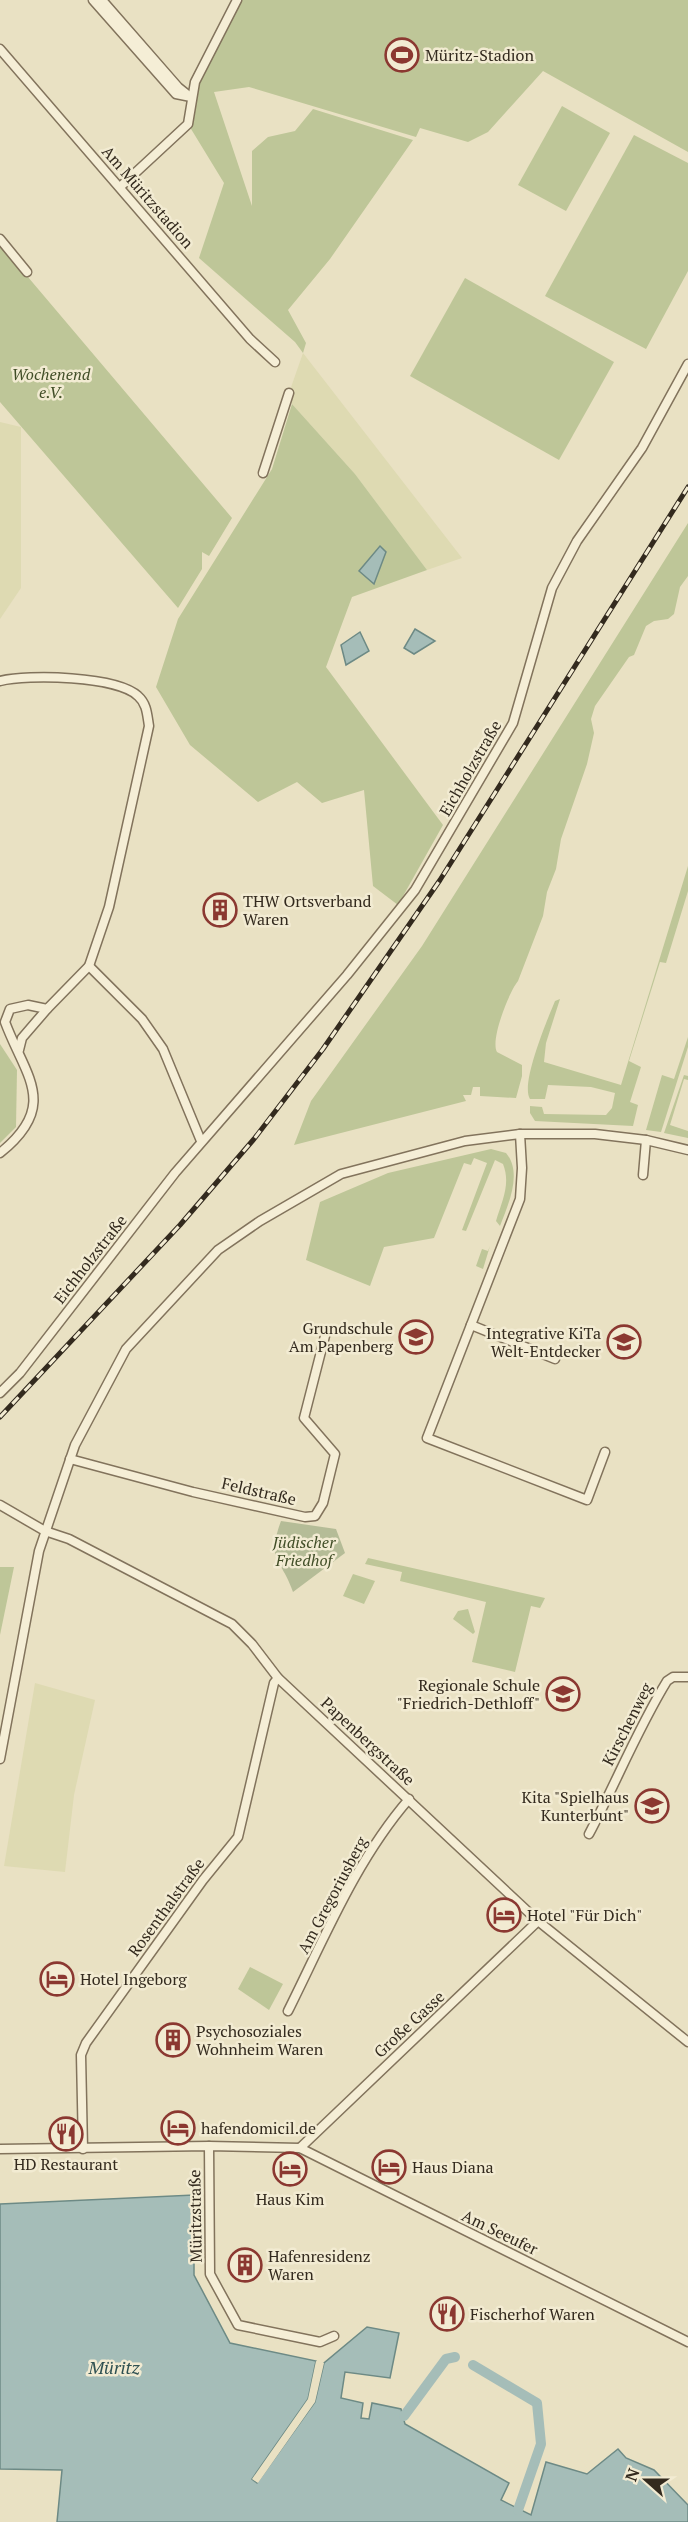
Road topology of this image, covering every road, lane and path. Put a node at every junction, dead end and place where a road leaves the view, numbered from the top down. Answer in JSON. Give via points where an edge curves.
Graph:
{"nodes":[{"id":1,"x":93,"y":0,"type":"edge"},
{"id":2,"x":102,"y":0,"type":"edge"},
{"id":3,"x":237,"y":0,"type":"edge"},
{"id":4,"x":0,"y":49,"type":"edge"},
{"id":5,"x":191,"y":97,"type":"junction"},
{"id":6,"x":120,"y":187,"type":"junction"},
{"id":7,"x":0,"y":239,"type":"edge"},
{"id":8,"x":27,"y":272,"type":"dead end"},
{"id":9,"x":274,"y":362,"type":"dead end"},
{"id":10,"x":688,"y":364,"type":"edge"},
{"id":11,"x":289,"y":393,"type":"dead end"},
{"id":12,"x":263,"y":473,"type":"dead end"},
{"id":13,"x":0,"y":681,"type":"edge"},
{"id":14,"x":89,"y":966,"type":"junction"},
{"id":15,"x":47,"y":1009,"type":"junction"},
{"id":16,"x":19,"y":1050,"type":"junction"},
{"id":17,"x":520,"y":1134,"type":"junction"},
{"id":18,"x":646,"y":1140,"type":"junction"},
{"id":19,"x":201,"y":1141,"type":"junction"},
{"id":20,"x":688,"y":1150,"type":"edge"},
{"id":21,"x":0,"y":1153,"type":"edge"},
{"id":22,"x":643,"y":1175,"type":"dead end"},
{"id":23,"x":471,"y":1325,"type":"junction"},
{"id":24,"x":326,"y":1332,"type":"dead end"},
{"id":25,"x":555,"y":1359,"type":"dead end"},
{"id":26,"x":0,"y":1393,"type":"edge"},
{"id":27,"x":605,"y":1452,"type":"dead end"},
{"id":28,"x":70,"y":1459,"type":"junction"},
{"id":29,"x":0,"y":1505,"type":"edge"},
{"id":30,"x":45,"y":1531,"type":"junction"},
{"id":31,"x":688,"y":1677,"type":"edge"},
{"id":32,"x":278,"y":1678,"type":"junction"},
{"id":33,"x":0,"y":1759,"type":"edge"},
{"id":34,"x":409,"y":1799,"type":"junction"},
{"id":35,"x":589,"y":1834,"type":"dead end"},
{"id":36,"x":538,"y":1921,"type":"junction"},
{"id":37,"x":288,"y":2011,"type":"dead end"},
{"id":38,"x":688,"y":2042,"type":"edge"},
{"id":39,"x":209,"y":2146,"type":"junction"},
{"id":40,"x":300,"y":2148,"type":"junction"},
{"id":41,"x":0,"y":2149,"type":"edge"},
{"id":42,"x":83,"y":2149,"type":"junction"},
{"id":43,"x":334,"y":2336,"type":"dead end"},
{"id":44,"x":688,"y":2342,"type":"edge"}],
"edges":[{"from":1,"to":5,"type":"street","via":[[176,94]]},
{"from":2,"to":5,"type":"street"},
{"from":3,"to":5,"type":"street"},
{"from":4,"to":6,"type":"street","name":"Am Müritzstadion"},
{"from":5,"to":6,"type":"street","via":[[188,124]]},
{"from":6,"to":9,"type":"street","name":"Am Müritzstadion"},
{"from":7,"to":8,"type":"street"},
{"from":10,"to":19,"type":"street","name":"Eichholzstraße","via":[[642,448],[578,542],[552,588],[513,723],[415,890],[347,975]]},
{"from":11,"to":12,"type":"street"},
{"from":13,"to":14,"type":"street","via":[[17,677],[111,684],[131,690],[145,703],[147,737],[109,907]]},
{"from":14,"to":15,"type":"street"},
{"from":14,"to":19,"type":"street","via":[[142,1019],[163,1049]]},
{"from":15,"to":16,"type":"street","via":[[22,1038]]},
{"from":15,"to":16,"type":"street","via":[[28,1005],[10,1009],[5,1022]]},
{"from":16,"to":21,"type":"street","via":[[34,1087],[33,1106],[25,1126]]},
{"from":17,"to":18,"type":"street","via":[[596,1134]]},
{"from":17,"to":23,"type":"street","via":[[520,1199]]},
{"from":17,"to":28,"type":"street","via":[[465,1141],[341,1174],[218,1250],[126,1349],[89,1414]]},
{"from":18,"to":20,"type":"street"},
{"from":18,"to":22,"type":"street"},
{"from":19,"to":26,"type":"street","name":"Eichholzstraße","via":[[20,1373]]},
{"from":23,"to":25,"type":"street"},
{"from":23,"to":27,"type":"street","via":[[427,1438],[587,1500]]},
{"from":24,"to":28,"type":"street","name":"Feldstraße","via":[[304,1418],[335,1454],[323,1503],[315,1516],[193,1492]]},
{"from":28,"to":30,"type":"street"},
{"from":29,"to":30,"type":"street","name":"Papenbergstraße"},
{"from":30,"to":32,"type":"street","name":"Papenbergstraße","via":[[69,1539],[232,1624]]},
{"from":30,"to":33,"type":"street"},
{"from":31,"to":35,"type":"street","name":"Kirschenweg","via":[[667,1680],[626,1754]]},
{"from":32,"to":34,"type":"street","name":"Papenbergstraße"},
{"from":32,"to":42,"type":"street","name":"Rosenthalstraße","via":[[238,1837],[203,1880],[81,2055]]},
{"from":34,"to":36,"type":"street","name":"Papenbergstraße"},
{"from":34,"to":37,"type":"street","name":"Am Gregoriusberg","via":[[348,1890]]},
{"from":36,"to":38,"type":"street","name":"Papenbergstraße"},
{"from":36,"to":40,"type":"street","name":"Große Gasse"},
{"from":39,"to":40,"type":"street","name":"Müritzstraße"},
{"from":39,"to":42,"type":"street","name":"Müritzstraße"},
{"from":39,"to":43,"type":"street","name":"Müritzstraße","via":[[210,2274],[230,2313],[238,2325],[320,2342]]},
{"from":40,"to":44,"type":"street","name":"Am Seeufer"},
{"from":41,"to":42,"type":"street","name":"Müritzstraße"}]}
